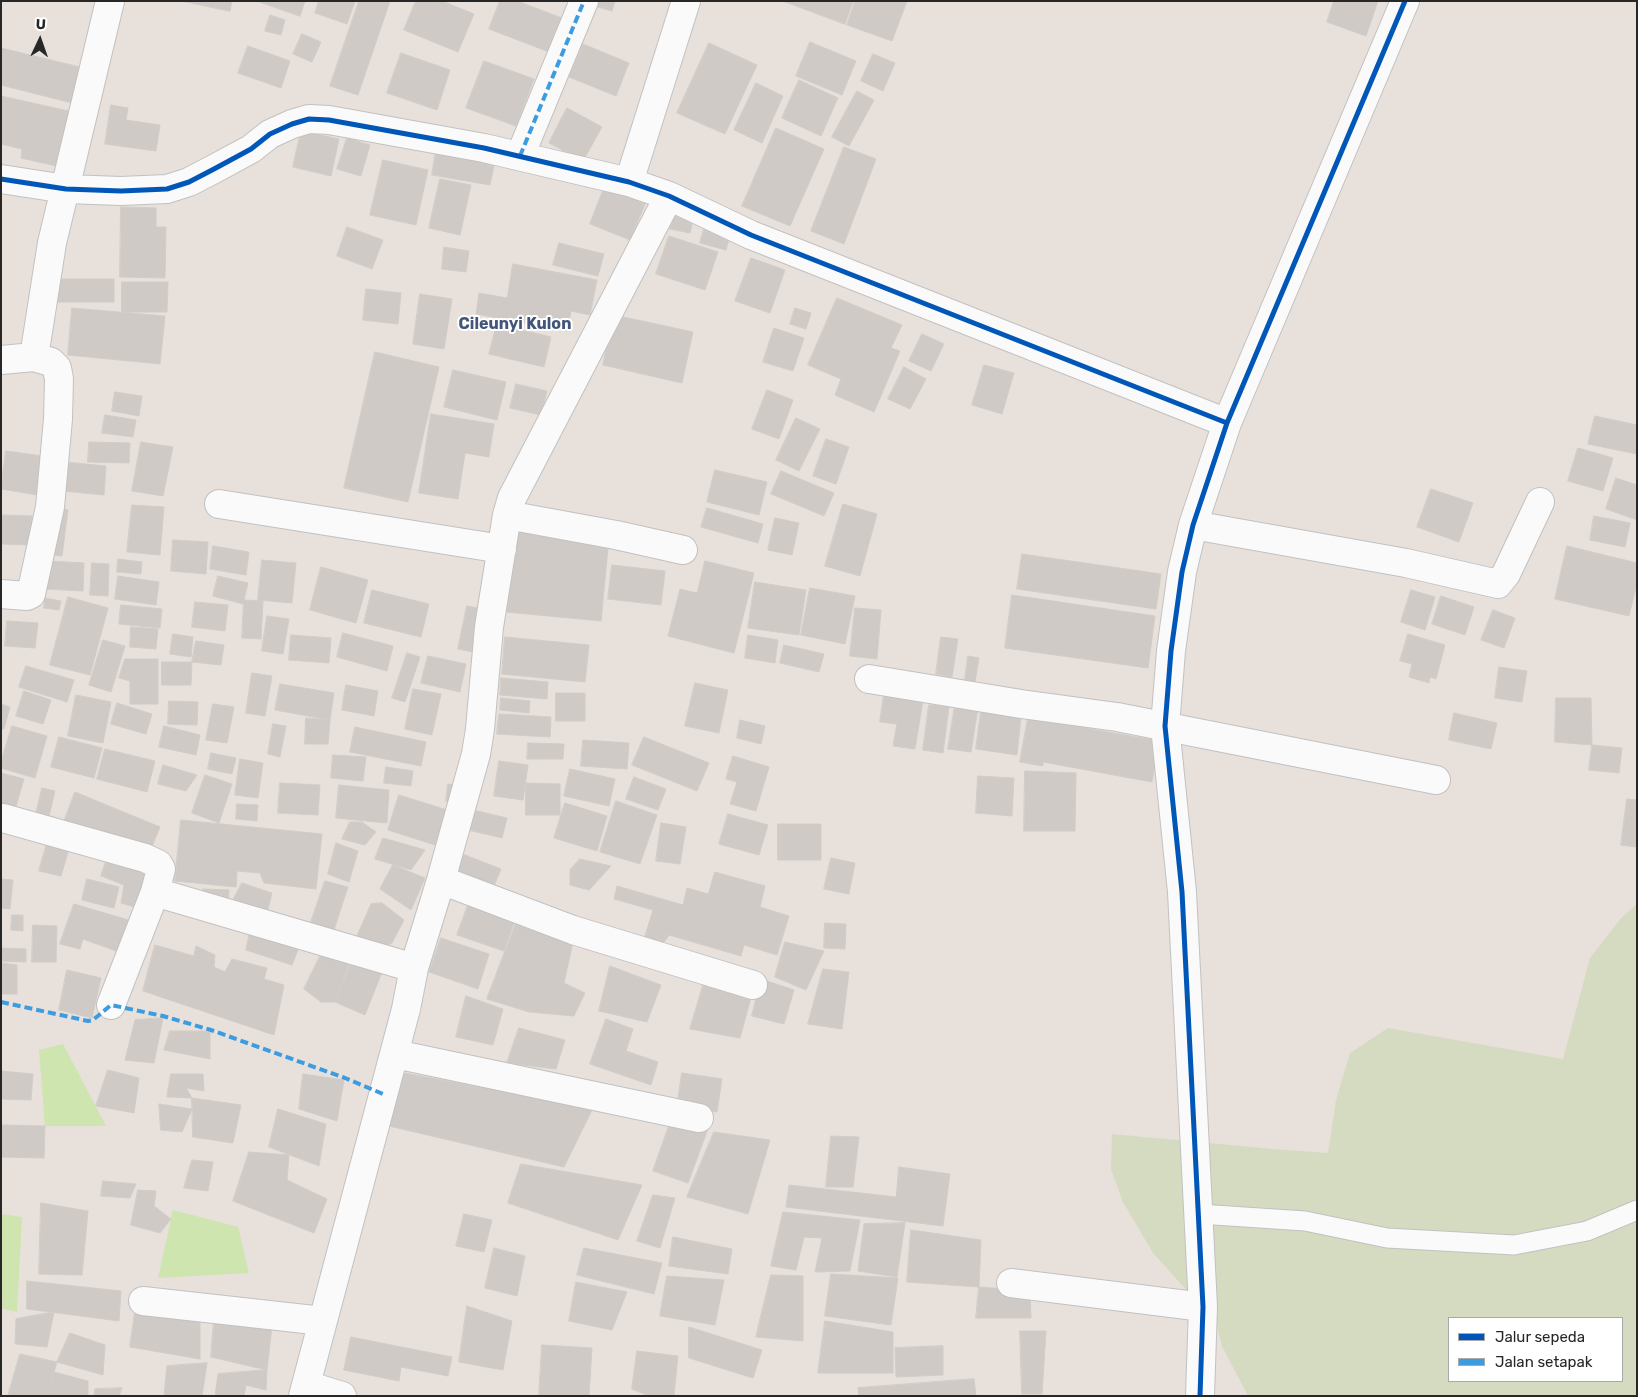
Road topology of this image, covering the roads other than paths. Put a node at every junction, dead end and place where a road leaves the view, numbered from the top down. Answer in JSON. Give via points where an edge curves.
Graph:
{"nodes":[{"id":1,"x":110,"y":1,"type":"edge"},
{"id":2,"x":584,"y":1,"type":"edge"},
{"id":3,"x":686,"y":1,"type":"edge"},
{"id":4,"x":1405,"y":1,"type":"edge"},
{"id":5,"x":520,"y":156,"type":"junction"},
{"id":6,"x":1,"y":179,"type":"edge"},
{"id":7,"x":630,"y":182,"type":"junction"},
{"id":8,"x":66,"y":189,"type":"junction"},
{"id":9,"x":670,"y":196,"type":"junction"},
{"id":10,"x":34,"y":357,"type":"junction"},
{"id":11,"x":1,"y":360,"type":"edge"},
{"id":12,"x":1227,"y":423,"type":"junction"},
{"id":13,"x":1540,"y":502,"type":"dead end"},
{"id":14,"x":219,"y":504,"type":"dead end"},
{"id":15,"x":507,"y":515,"type":"junction"},
{"id":16,"x":1194,"y":525,"type":"junction"},
{"id":17,"x":502,"y":549,"type":"junction"},
{"id":18,"x":683,"y":550,"type":"dead end"},
{"id":19,"x":1,"y":594,"type":"edge"},
{"id":20,"x":869,"y":679,"type":"dead end"},
{"id":21,"x":1165,"y":726,"type":"junction"},
{"id":22,"x":1436,"y":780,"type":"dead end"},
{"id":23,"x":3,"y":818,"type":"dead end"},
{"id":24,"x":441,"y":880,"type":"junction"},
{"id":25,"x":155,"y":892,"type":"junction"},
{"id":26,"x":414,"y":968,"type":"junction"},
{"id":27,"x":753,"y":985,"type":"dead end"},
{"id":28,"x":111,"y":1006,"type":"dead end"},
{"id":29,"x":395,"y":1054,"type":"junction"},
{"id":30,"x":699,"y":1118,"type":"dead end"},
{"id":31,"x":1637,"y":1210,"type":"edge"},
{"id":32,"x":1199,"y":1214,"type":"junction"},
{"id":33,"x":1011,"y":1283,"type":"dead end"},
{"id":34,"x":143,"y":1301,"type":"dead end"},
{"id":35,"x":1203,"y":1307,"type":"junction"},
{"id":36,"x":323,"y":1321,"type":"junction"},
{"id":37,"x":305,"y":1390,"type":"edge"},
{"id":38,"x":342,"y":1396,"type":"edge"},
{"id":39,"x":1200,"y":1396,"type":"edge"}],
"edges":[{"from":1,"to":8,"type":"street"},
{"from":2,"to":5,"type":"street"},
{"from":3,"to":7,"type":"street"},
{"from":4,"to":12,"type":"street"},
{"from":5,"to":7,"type":"street"},
{"from":5,"to":8,"type":"street","via":[[309,119],[270,134],[251,149],[214,169],[167,189]]},
{"from":6,"to":8,"type":"street"},
{"from":7,"to":9,"type":"street"},
{"from":8,"to":10,"type":"street","via":[[52,243]]},
{"from":9,"to":12,"type":"street","via":[[752,234]]},
{"from":9,"to":15,"type":"street","via":[[520,480]]},
{"from":10,"to":11,"type":"street"},
{"from":10,"to":19,"type":"street","via":[[51,362],[57,368],[59,379],[50,507],[31,594]]},
{"from":12,"to":16,"type":"street"},
{"from":13,"to":16,"type":"street","via":[[1506,574],[1498,584],[1406,563]]},
{"from":14,"to":17,"type":"street"},
{"from":15,"to":17,"type":"street"},
{"from":15,"to":18,"type":"street"},
{"from":16,"to":21,"type":"street","via":[[1182,572]]},
{"from":17,"to":24,"type":"street","via":[[489,627],[476,754]]},
{"from":20,"to":21,"type":"street"},
{"from":21,"to":22,"type":"street"},
{"from":21,"to":32,"type":"street","via":[[1182,892]]},
{"from":23,"to":25,"type":"street","via":[[158,864],[161,869]]},
{"from":24,"to":26,"type":"street"},
{"from":24,"to":27,"type":"street","via":[[573,930]]},
{"from":25,"to":26,"type":"street"},
{"from":25,"to":28,"type":"street"},
{"from":26,"to":29,"type":"street"},
{"from":29,"to":30,"type":"street"},
{"from":29,"to":36,"type":"street"},
{"from":31,"to":32,"type":"lane","via":[[1587,1232],[1514,1245],[1387,1238],[1306,1222]]},
{"from":32,"to":35,"type":"street"},
{"from":33,"to":35,"type":"street"},
{"from":34,"to":36,"type":"street"},
{"from":35,"to":39,"type":"street"},
{"from":36,"to":37,"type":"street"},
{"from":37,"to":38,"type":"street"}]}
